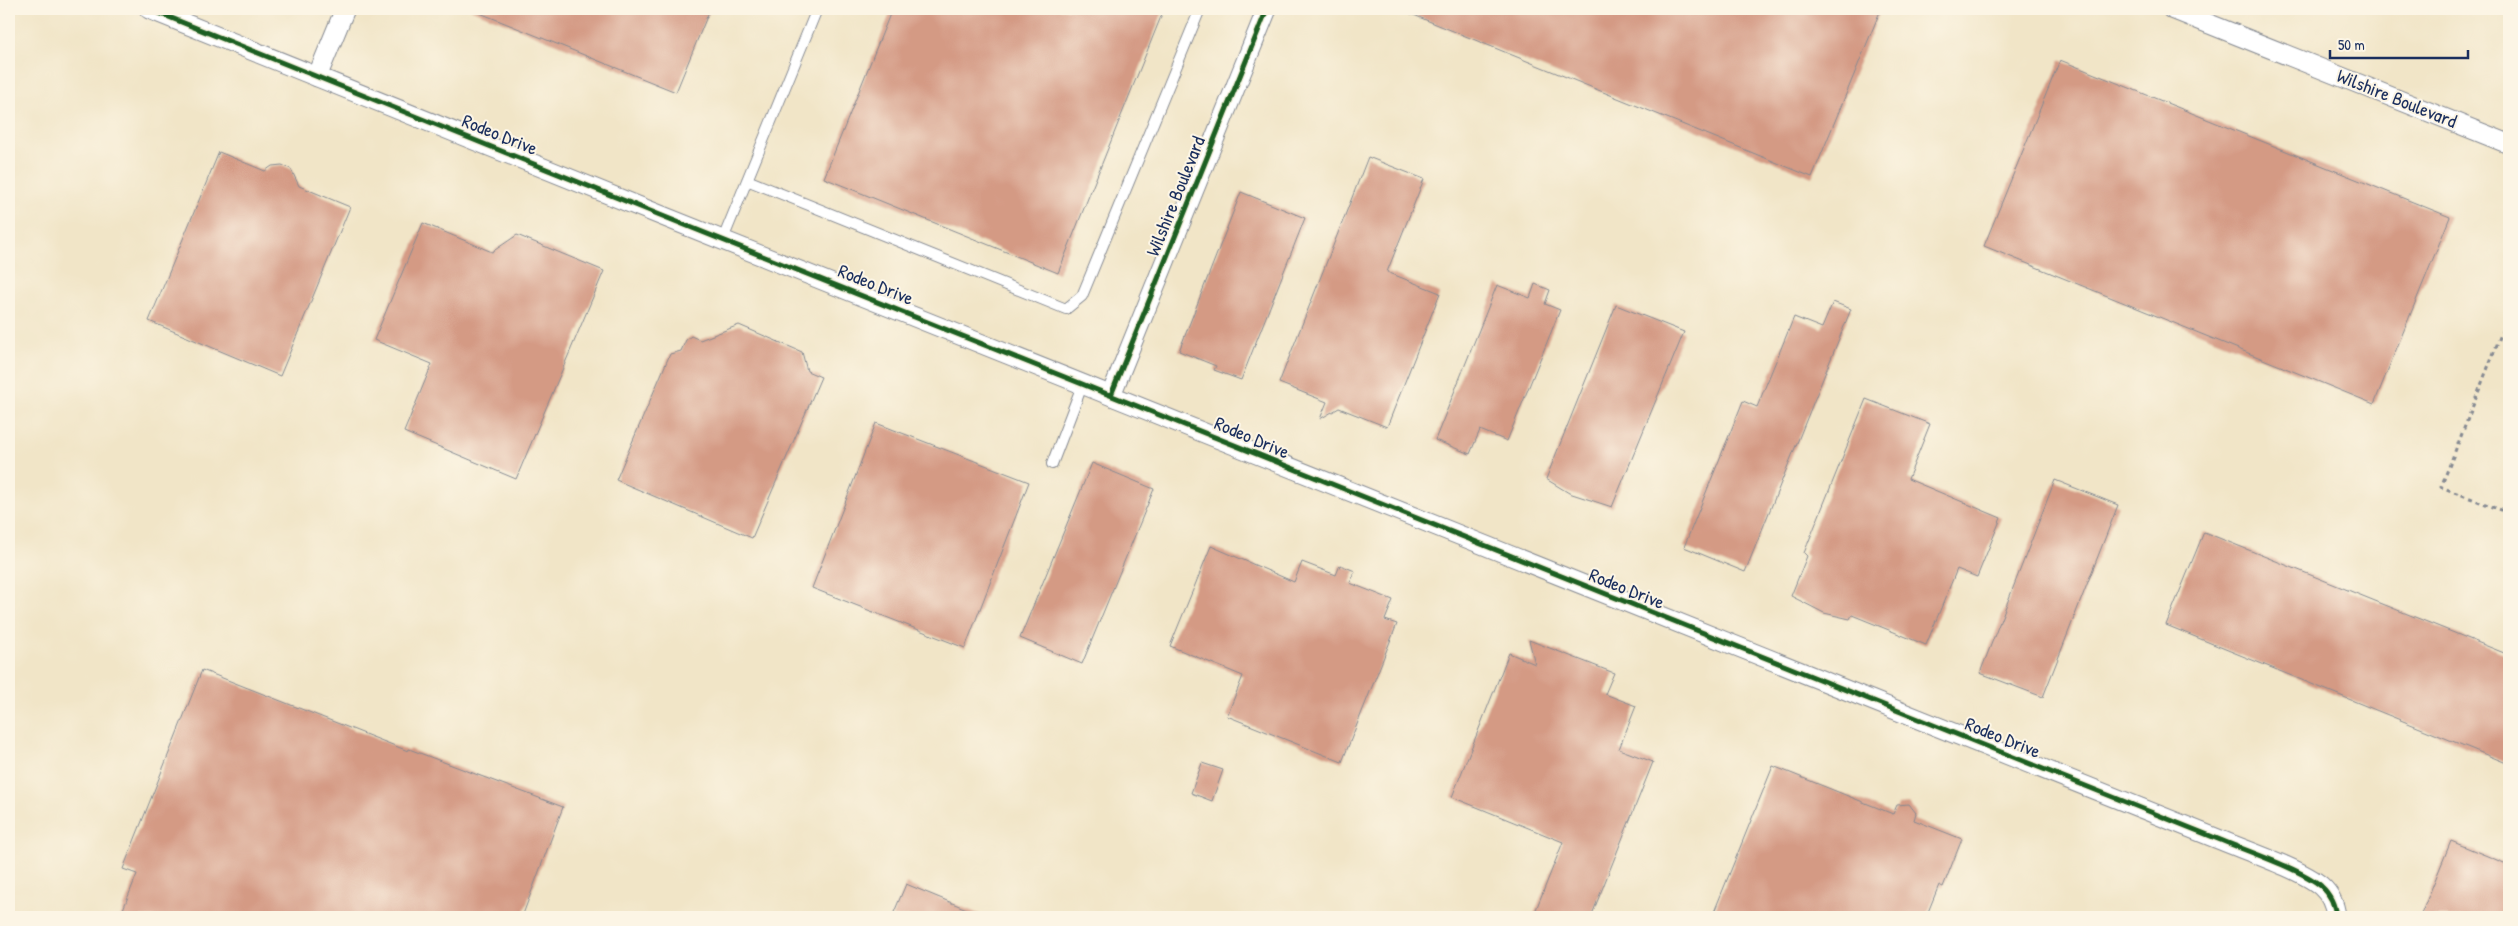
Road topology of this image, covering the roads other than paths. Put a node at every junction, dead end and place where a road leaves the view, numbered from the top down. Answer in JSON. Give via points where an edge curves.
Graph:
{"nodes":[{"id":1,"x":148,"y":9,"type":"edge"},
{"id":2,"x":344,"y":9,"type":"edge"},
{"id":3,"x":817,"y":9,"type":"edge"},
{"id":4,"x":1200,"y":9,"type":"edge"},
{"id":5,"x":2172,"y":9,"type":"edge"},
{"id":6,"x":1264,"y":10,"type":"edge"},
{"id":7,"x":317,"y":77,"type":"junction"},
{"id":8,"x":2509,"y":144,"type":"edge"},
{"id":9,"x":747,"y":180,"type":"junction"},
{"id":10,"x":723,"y":239,"type":"junction"},
{"id":11,"x":1083,"y":384,"type":"junction"},
{"id":12,"x":1111,"y":395,"type":"junction"},
{"id":13,"x":1052,"y":464,"type":"dead end"},
{"id":14,"x":2335,"y":911,"type":"edge"}],
"edges":[{"from":1,"to":7,"type":"street","name":"Rodeo Drive"},
{"from":2,"to":7,"type":"street"},
{"from":3,"to":9,"type":"lane"},
{"from":4,"to":9,"type":"lane","via":[[1082,296],[1066,309]]},
{"from":5,"to":8,"type":"street","name":"Wilshire Boulevard"},
{"from":6,"to":12,"type":"street","name":"Wilshire Boulevard"},
{"from":7,"to":10,"type":"street","name":"Rodeo Drive"},
{"from":9,"to":10,"type":"lane"},
{"from":10,"to":11,"type":"street","name":"Rodeo Drive"},
{"from":11,"to":12,"type":"street","name":"Rodeo Drive"},
{"from":11,"to":13,"type":"lane"},
{"from":12,"to":14,"type":"street","name":"Rodeo Drive","via":[[1392,511],[2218,839],[2322,886]]}]}
